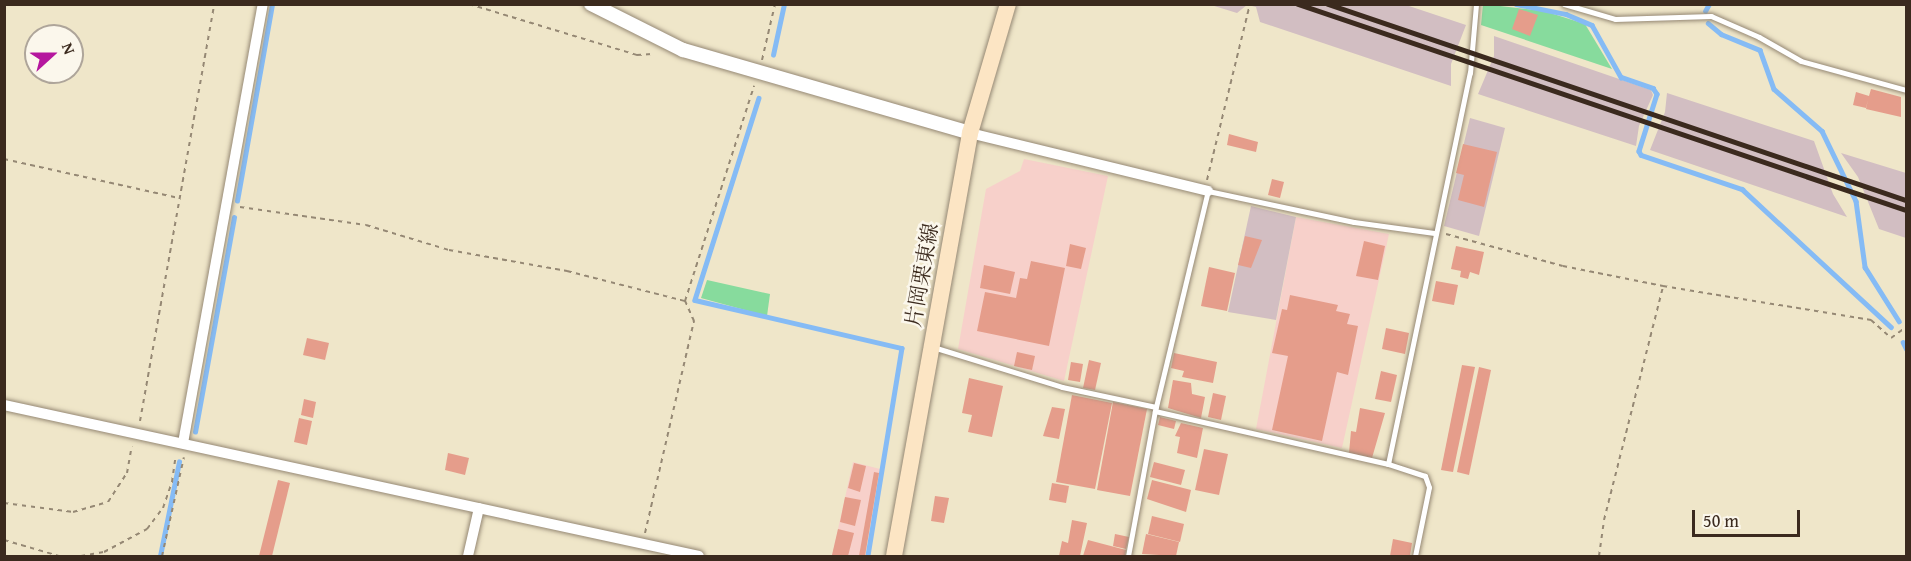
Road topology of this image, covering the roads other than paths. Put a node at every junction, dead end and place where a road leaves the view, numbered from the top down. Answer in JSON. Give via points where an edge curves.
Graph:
{"nodes":[{"id":1,"x":262,"y":4,"type":"edge"},
{"id":2,"x":591,"y":4,"type":"edge"},
{"id":3,"x":1008,"y":4,"type":"edge"},
{"id":4,"x":1476,"y":4,"type":"edge"},
{"id":5,"x":1564,"y":4,"type":"edge"},
{"id":6,"x":1906,"y":90,"type":"edge"},
{"id":7,"x":970,"y":133,"type":"junction"},
{"id":8,"x":1208,"y":191,"type":"junction"},
{"id":9,"x":1434,"y":233,"type":"junction"},
{"id":10,"x":932,"y":346,"type":"junction"},
{"id":11,"x":4,"y":405,"type":"edge"},
{"id":12,"x":1156,"y":409,"type":"junction"},
{"id":13,"x":183,"y":443,"type":"junction"},
{"id":14,"x":1388,"y":464,"type":"junction"},
{"id":15,"x":479,"y":508,"type":"junction"},
{"id":16,"x":468,"y":556,"type":"edge"},
{"id":17,"x":699,"y":556,"type":"edge"},
{"id":18,"x":894,"y":556,"type":"edge"},
{"id":19,"x":1128,"y":556,"type":"edge"},
{"id":20,"x":1415,"y":556,"type":"edge"}],
"edges":[{"from":1,"to":13,"type":"street"},
{"from":2,"to":7,"type":"street","via":[[683,50]]},
{"from":3,"to":7,"type":"main road","name":"片岡栗東線"},
{"from":4,"to":9,"type":"lane","via":[[1470,73]]},
{"from":5,"to":6,"type":"lane","via":[[1615,19],[1711,16],[1759,36],[1801,61]]},
{"from":7,"to":8,"type":"street"},
{"from":7,"to":10,"type":"main road","name":"片岡栗東線"},
{"from":8,"to":9,"type":"lane","via":[[1354,222]]},
{"from":8,"to":12,"type":"lane"},
{"from":9,"to":14,"type":"lane"},
{"from":10,"to":12,"type":"lane","via":[[1062,387]]},
{"from":10,"to":18,"type":"main road","name":"片岡栗東線"},
{"from":11,"to":13,"type":"street"},
{"from":12,"to":14,"type":"lane"},
{"from":12,"to":19,"type":"lane"},
{"from":13,"to":15,"type":"street"},
{"from":14,"to":20,"type":"lane","via":[[1425,476],[1429,487]]},
{"from":15,"to":16,"type":"street"},
{"from":15,"to":17,"type":"street"}]}
